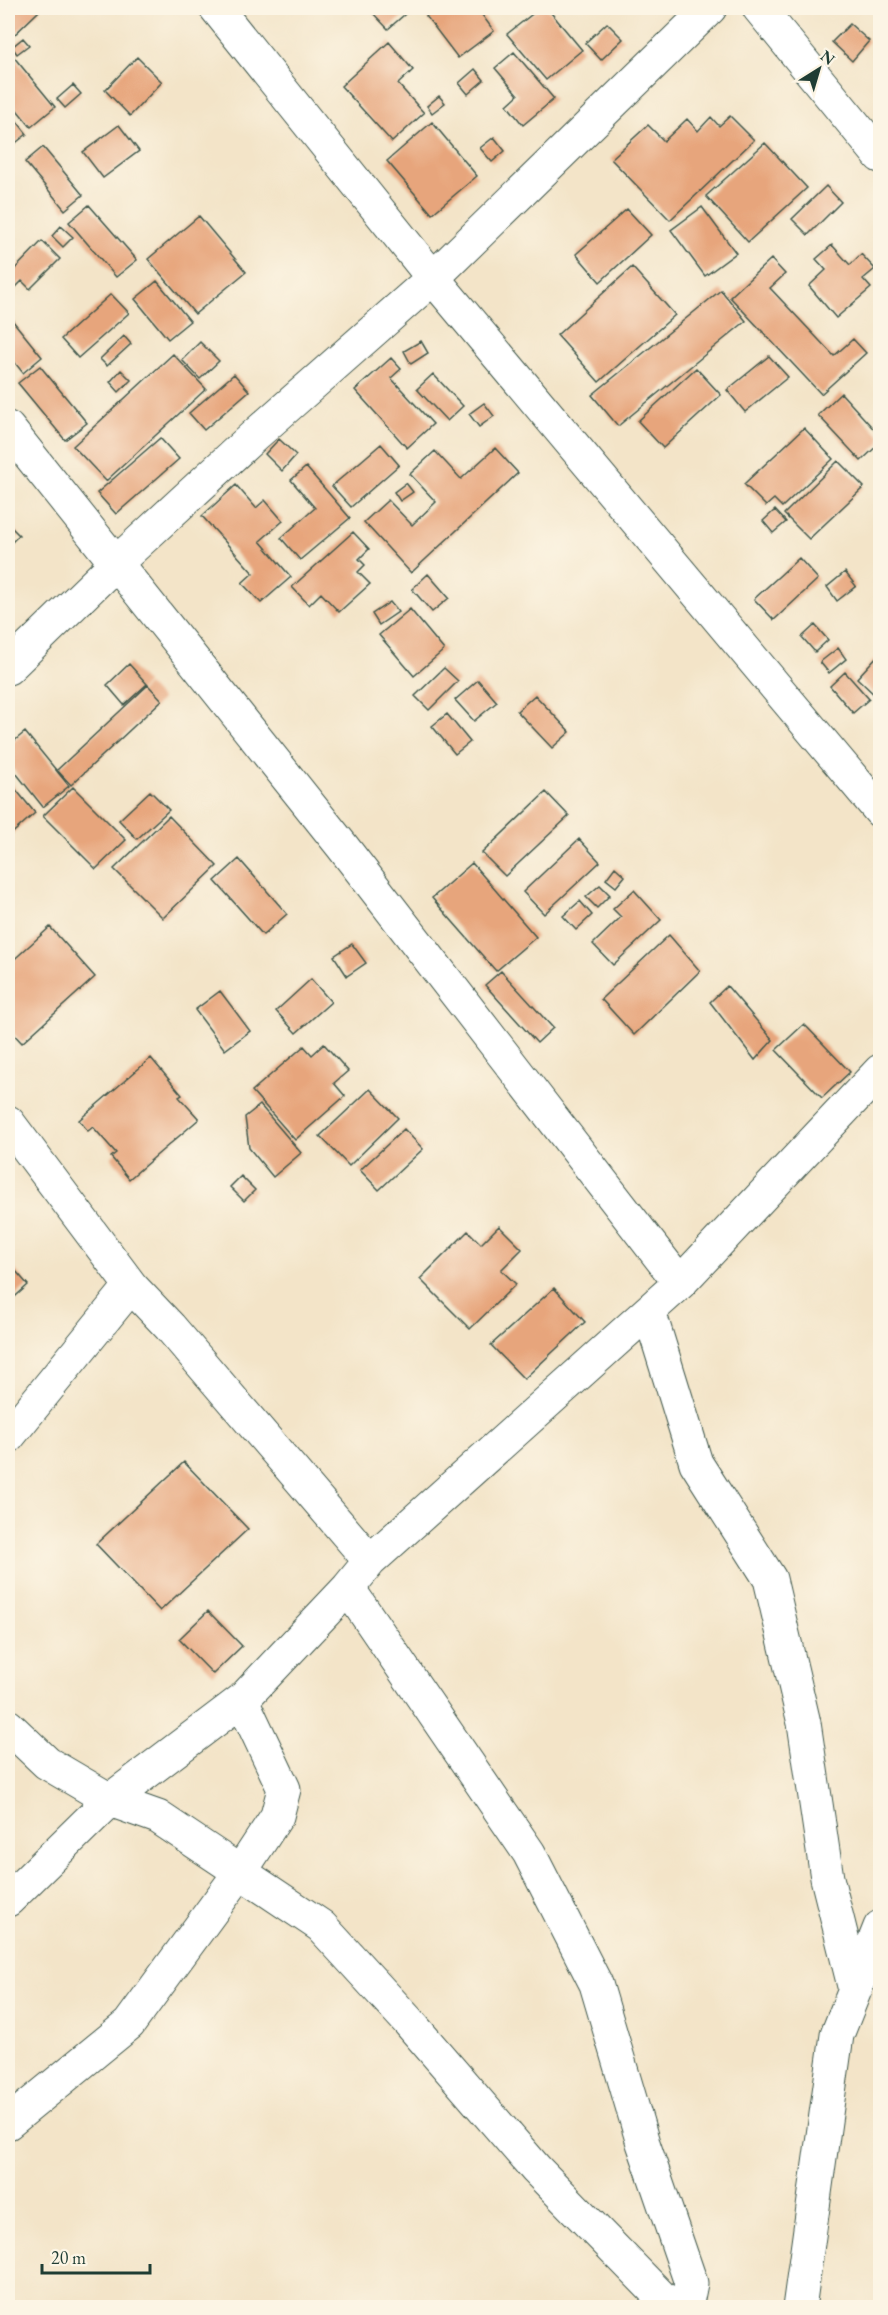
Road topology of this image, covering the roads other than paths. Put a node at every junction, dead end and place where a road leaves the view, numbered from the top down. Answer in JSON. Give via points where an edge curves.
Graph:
{"nodes":[{"id":1,"x":216,"y":8,"type":"edge"},
{"id":2,"x":710,"y":8,"type":"edge"},
{"id":3,"x":759,"y":8,"type":"edge"},
{"id":4,"x":880,"y":156,"type":"edge"},
{"id":5,"x":433,"y":278,"type":"junction"},
{"id":6,"x":8,"y":429,"type":"edge"},
{"id":7,"x":115,"y":564,"type":"junction"},
{"id":8,"x":8,"y":668,"type":"edge"},
{"id":9,"x":880,"y":811,"type":"edge"},
{"id":10,"x":880,"y":1071,"type":"edge"},
{"id":11,"x":8,"y":1122,"type":"edge"},
{"id":12,"x":680,"y":1283,"type":"junction"},
{"id":13,"x":131,"y":1286,"type":"junction"},
{"id":14,"x":649,"y":1311,"type":"junction"},
{"id":15,"x":8,"y":1437,"type":"edge"},
{"id":16,"x":370,"y":1561,"type":"junction"},
{"id":17,"x":348,"y":1588,"type":"junction"},
{"id":18,"x":242,"y":1700,"type":"junction"},
{"id":19,"x":8,"y":1726,"type":"edge"},
{"id":20,"x":110,"y":1800,"type":"junction"},
{"id":21,"x":241,"y":1870,"type":"junction"},
{"id":22,"x":8,"y":1900,"type":"edge"},
{"id":23,"x":880,"y":1927,"type":"edge"},
{"id":24,"x":855,"y":1990,"type":"junction"},
{"id":25,"x":8,"y":2123,"type":"edge"},
{"id":26,"x":672,"y":2307,"type":"edge"},
{"id":27,"x":686,"y":2307,"type":"edge"},
{"id":28,"x":798,"y":2307,"type":"edge"}],
"edges":[{"from":1,"to":5,"type":"street"},
{"from":2,"to":5,"type":"street"},
{"from":3,"to":4,"type":"street"},
{"from":5,"to":7,"type":"street"},
{"from":5,"to":9,"type":"street"},
{"from":6,"to":7,"type":"street"},
{"from":7,"to":8,"type":"street"},
{"from":7,"to":12,"type":"street","via":[[342,846]]},
{"from":10,"to":12,"type":"street"},
{"from":11,"to":13,"type":"street"},
{"from":12,"to":14,"type":"street"},
{"from":13,"to":15,"type":"street"},
{"from":13,"to":16,"type":"street","via":[[170,1326]]},
{"from":14,"to":16,"type":"street"},
{"from":14,"to":24,"type":"street","via":[[696,1463],[770,1579],[804,1723],[827,1878]]},
{"from":16,"to":17,"type":"street"},
{"from":17,"to":18,"type":"street"},
{"from":17,"to":27,"type":"street","via":[[529,1853],[596,1984],[643,2143],[691,2283]]},
{"from":18,"to":20,"type":"street"},
{"from":18,"to":21,"type":"street","via":[[284,1789],[277,1816]]},
{"from":19,"to":20,"type":"street","via":[[47,1763]]},
{"from":20,"to":21,"type":"street","via":[[158,1817]]},
{"from":20,"to":22,"type":"street"},
{"from":21,"to":25,"type":"street","via":[[129,2024]]},
{"from":21,"to":26,"type":"street","via":[[321,1926],[536,2169]]},
{"from":23,"to":24,"type":"street"},
{"from":24,"to":28,"type":"street","via":[[837,2035]]}]}
